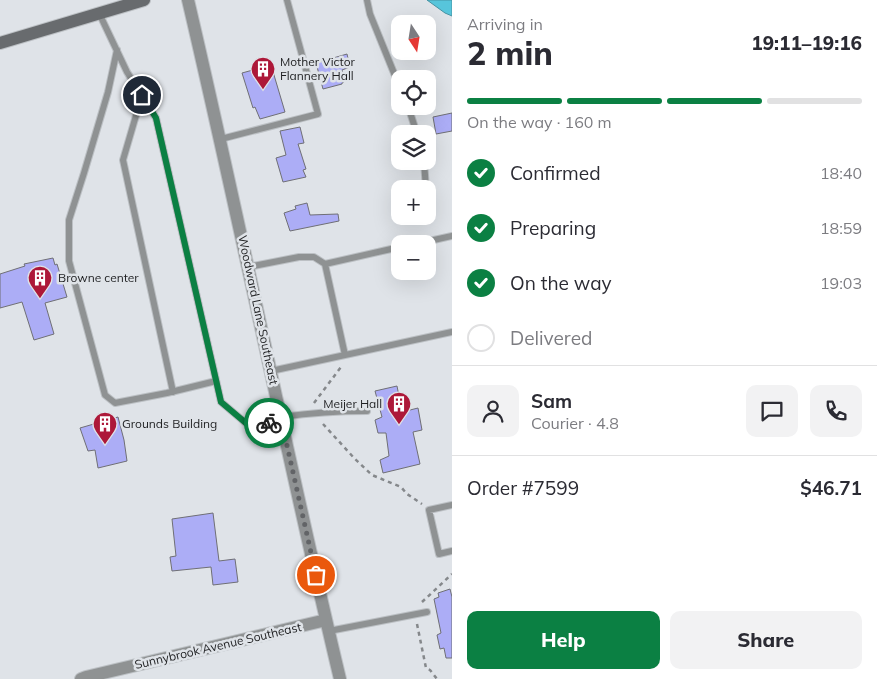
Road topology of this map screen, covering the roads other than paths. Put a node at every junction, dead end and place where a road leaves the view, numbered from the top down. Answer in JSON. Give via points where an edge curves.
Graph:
{"nodes":[{"id":1,"x":144,"y":0,"type":"edge"},
{"id":2,"x":188,"y":0,"type":"edge"},
{"id":3,"x":287,"y":0,"type":"edge"},
{"id":4,"x":367,"y":0,"type":"edge"},
{"id":5,"x":99,"y":13,"type":"junction"},
{"id":6,"x":0,"y":43,"type":"edge"},
{"id":7,"x":117,"y":50,"type":"junction"},
{"id":8,"x":393,"y":70,"type":"edge"},
{"id":9,"x":142,"y":95,"type":"junction"},
{"id":10,"x":221,"y":139,"type":"junction"},
{"id":11,"x":452,"y":236,"type":"edge"},
{"id":12,"x":436,"y":240,"type":"edge"},
{"id":13,"x":391,"y":249,"type":"edge"},
{"id":14,"x":325,"y":264,"type":"junction"},
{"id":15,"x":248,"y":267,"type":"junction"},
{"id":16,"x":452,"y":332,"type":"edge"},
{"id":17,"x":345,"y":355,"type":"junction"},
{"id":18,"x":271,"y":371,"type":"junction"},
{"id":19,"x":216,"y":381,"type":"junction"},
{"id":20,"x":172,"y":392,"type":"junction"},
{"id":21,"x":367,"y":411,"type":"dead end"},
{"id":22,"x":282,"y":420,"type":"junction"},
{"id":23,"x":452,"y":505,"type":"edge"},
{"id":24,"x":452,"y":551,"type":"edge"},
{"id":25,"x":426,"y":612,"type":"dead end"},
{"id":26,"x":328,"y":626,"type":"junction"},
{"id":27,"x":82,"y":679,"type":"edge"},
{"id":28,"x":340,"y":679,"type":"edge"}],
"edges":[{"from":1,"to":5,"type":"main road"},
{"from":2,"to":10,"type":"street","name":"Woodward Lane Southeast"},
{"from":3,"to":10,"type":"lane","via":[[318,114]]},
{"from":4,"to":8,"type":"lane"},
{"from":5,"to":6,"type":"main road"},
{"from":5,"to":7,"type":"lane"},
{"from":7,"to":9,"type":"lane"},
{"from":7,"to":20,"type":"lane","via":[[108,92],[69,220],[70,261],[105,395],[115,403]]},
{"from":9,"to":19,"type":"lane","via":[[156,118]]},
{"from":9,"to":20,"type":"lane","via":[[123,160]]},
{"from":10,"to":15,"type":"street","name":"Woodward Lane Southeast"},
{"from":11,"to":12,"type":"lane"},
{"from":13,"to":14,"type":"lane"},
{"from":14,"to":15,"type":"lane","via":[[314,256]]},
{"from":14,"to":17,"type":"lane"},
{"from":15,"to":18,"type":"street","name":"Woodward Lane Southeast"},
{"from":16,"to":17,"type":"lane"},
{"from":17,"to":18,"type":"lane"},
{"from":18,"to":22,"type":"street","name":"Woodward Lane Southeast"},
{"from":19,"to":20,"type":"lane"},
{"from":19,"to":22,"type":"lane","via":[[221,402],[247,424]]},
{"from":21,"to":22,"type":"lane","via":[[314,412]]},
{"from":22,"to":26,"type":"street","name":"Woodward Lane Southeast"},
{"from":23,"to":24,"type":"lane","via":[[429,510],[440,554]]},
{"from":25,"to":26,"type":"lane"},
{"from":26,"to":27,"type":"street","name":"Sunnybrook Avenue Southeast"},
{"from":26,"to":28,"type":"street","name":"Woodward Lane Southeast"}]}
